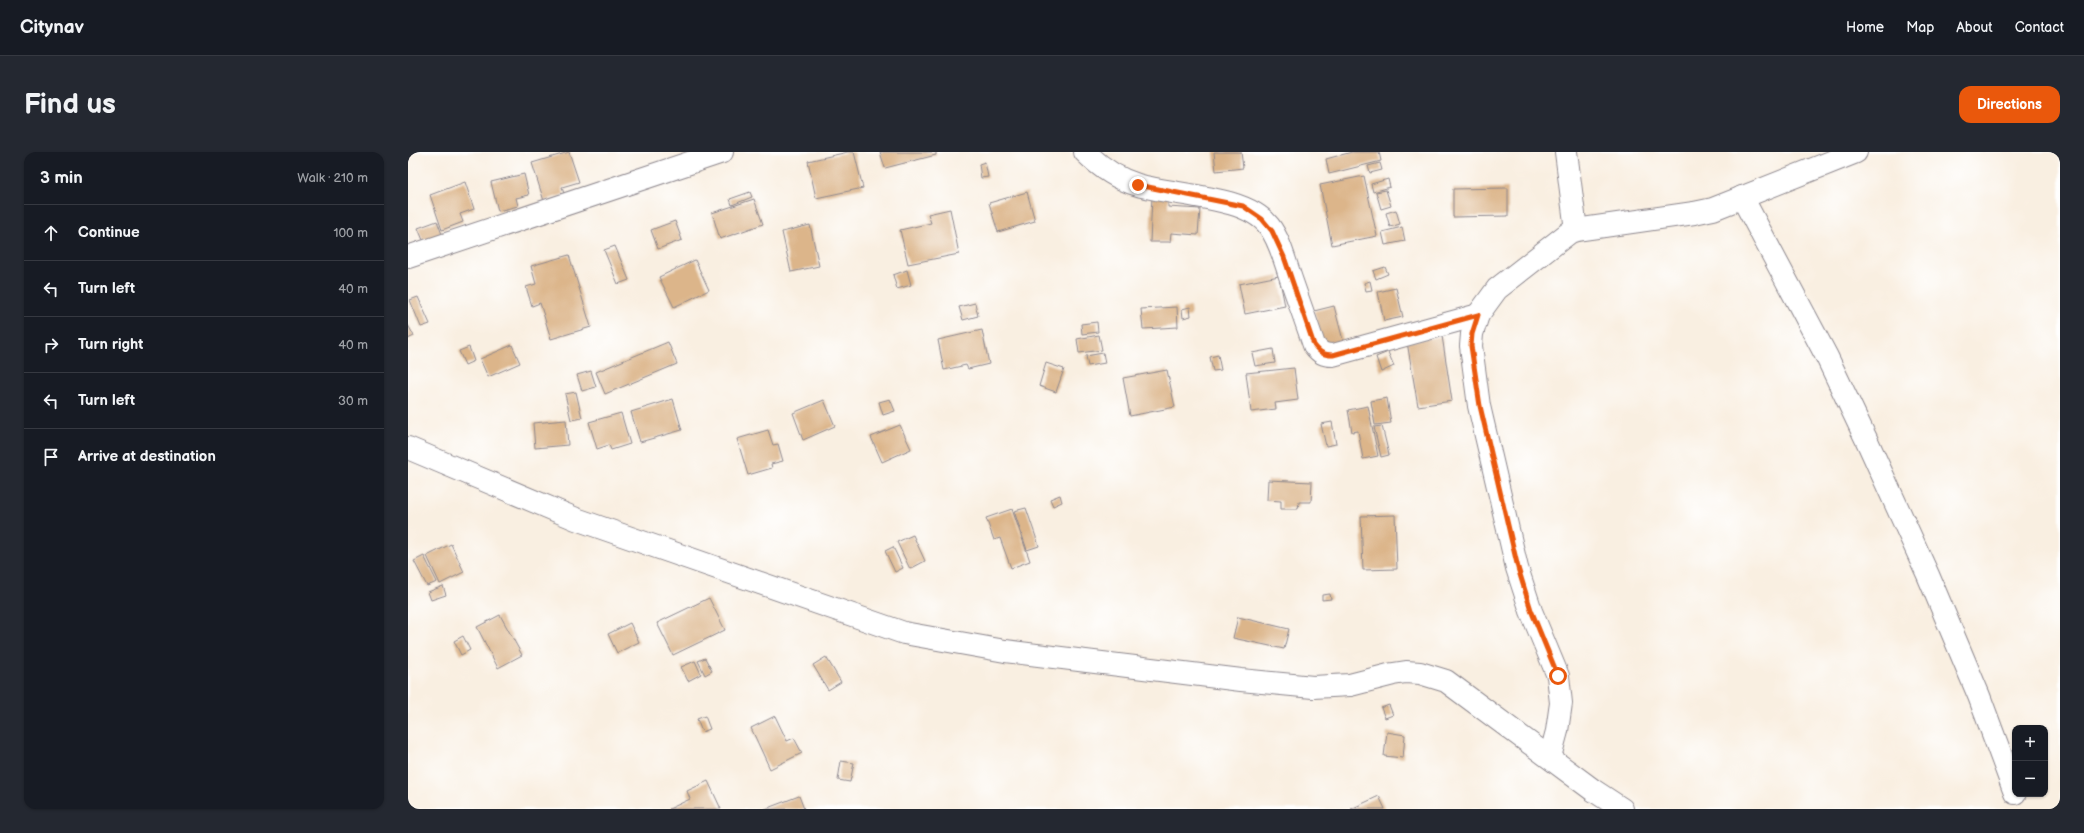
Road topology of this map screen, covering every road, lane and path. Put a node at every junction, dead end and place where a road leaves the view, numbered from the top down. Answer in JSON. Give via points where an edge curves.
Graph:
{"nodes":[{"id":1,"x":722,"y":152,"type":"edge"},
{"id":2,"x":1085,"y":152,"type":"edge"},
{"id":3,"x":1566,"y":152,"type":"edge"},
{"id":4,"x":1856,"y":152,"type":"edge"},
{"id":5,"x":1742,"y":197,"type":"junction"},
{"id":6,"x":1576,"y":230,"type":"junction"},
{"id":7,"x":408,"y":257,"type":"edge"},
{"id":8,"x":1478,"y":315,"type":"junction"},
{"id":9,"x":408,"y":448,"type":"edge"},
{"id":10,"x":1550,"y":758,"type":"junction"},
{"id":11,"x":2012,"y":786,"type":"edge"},
{"id":12,"x":2016,"y":797,"type":"edge"},
{"id":13,"x":1622,"y":809,"type":"edge"},
{"id":14,"x":2020,"y":809,"type":"edge"}],
"edges":[{"from":1,"to":7,"type":"street"},
{"from":2,"to":8,"type":"street","via":[[1100,166],[1126,181],[1243,206],[1262,219],[1272,231],[1284,257],[1314,345],[1325,355],[1333,355]]},
{"from":3,"to":6,"type":"street"},
{"from":4,"to":5,"type":"street"},
{"from":5,"to":6,"type":"street","via":[[1713,209],[1694,213]]},
{"from":5,"to":11,"type":"street","via":[[1827,357],[1871,450],[1979,696]]},
{"from":6,"to":8,"type":"street","via":[[1565,235],[1504,282]]},
{"from":8,"to":10,"type":"street","via":[[1471,346],[1481,413],[1518,568],[1531,610],[1558,676],[1561,703]]},
{"from":9,"to":10,"type":"street","via":[[576,519],[904,633],[1012,652],[1313,687],[1350,685],[1393,674],[1420,673],[1446,681]]},
{"from":10,"to":13,"type":"street"},
{"from":12,"to":14,"type":"street"}]}
